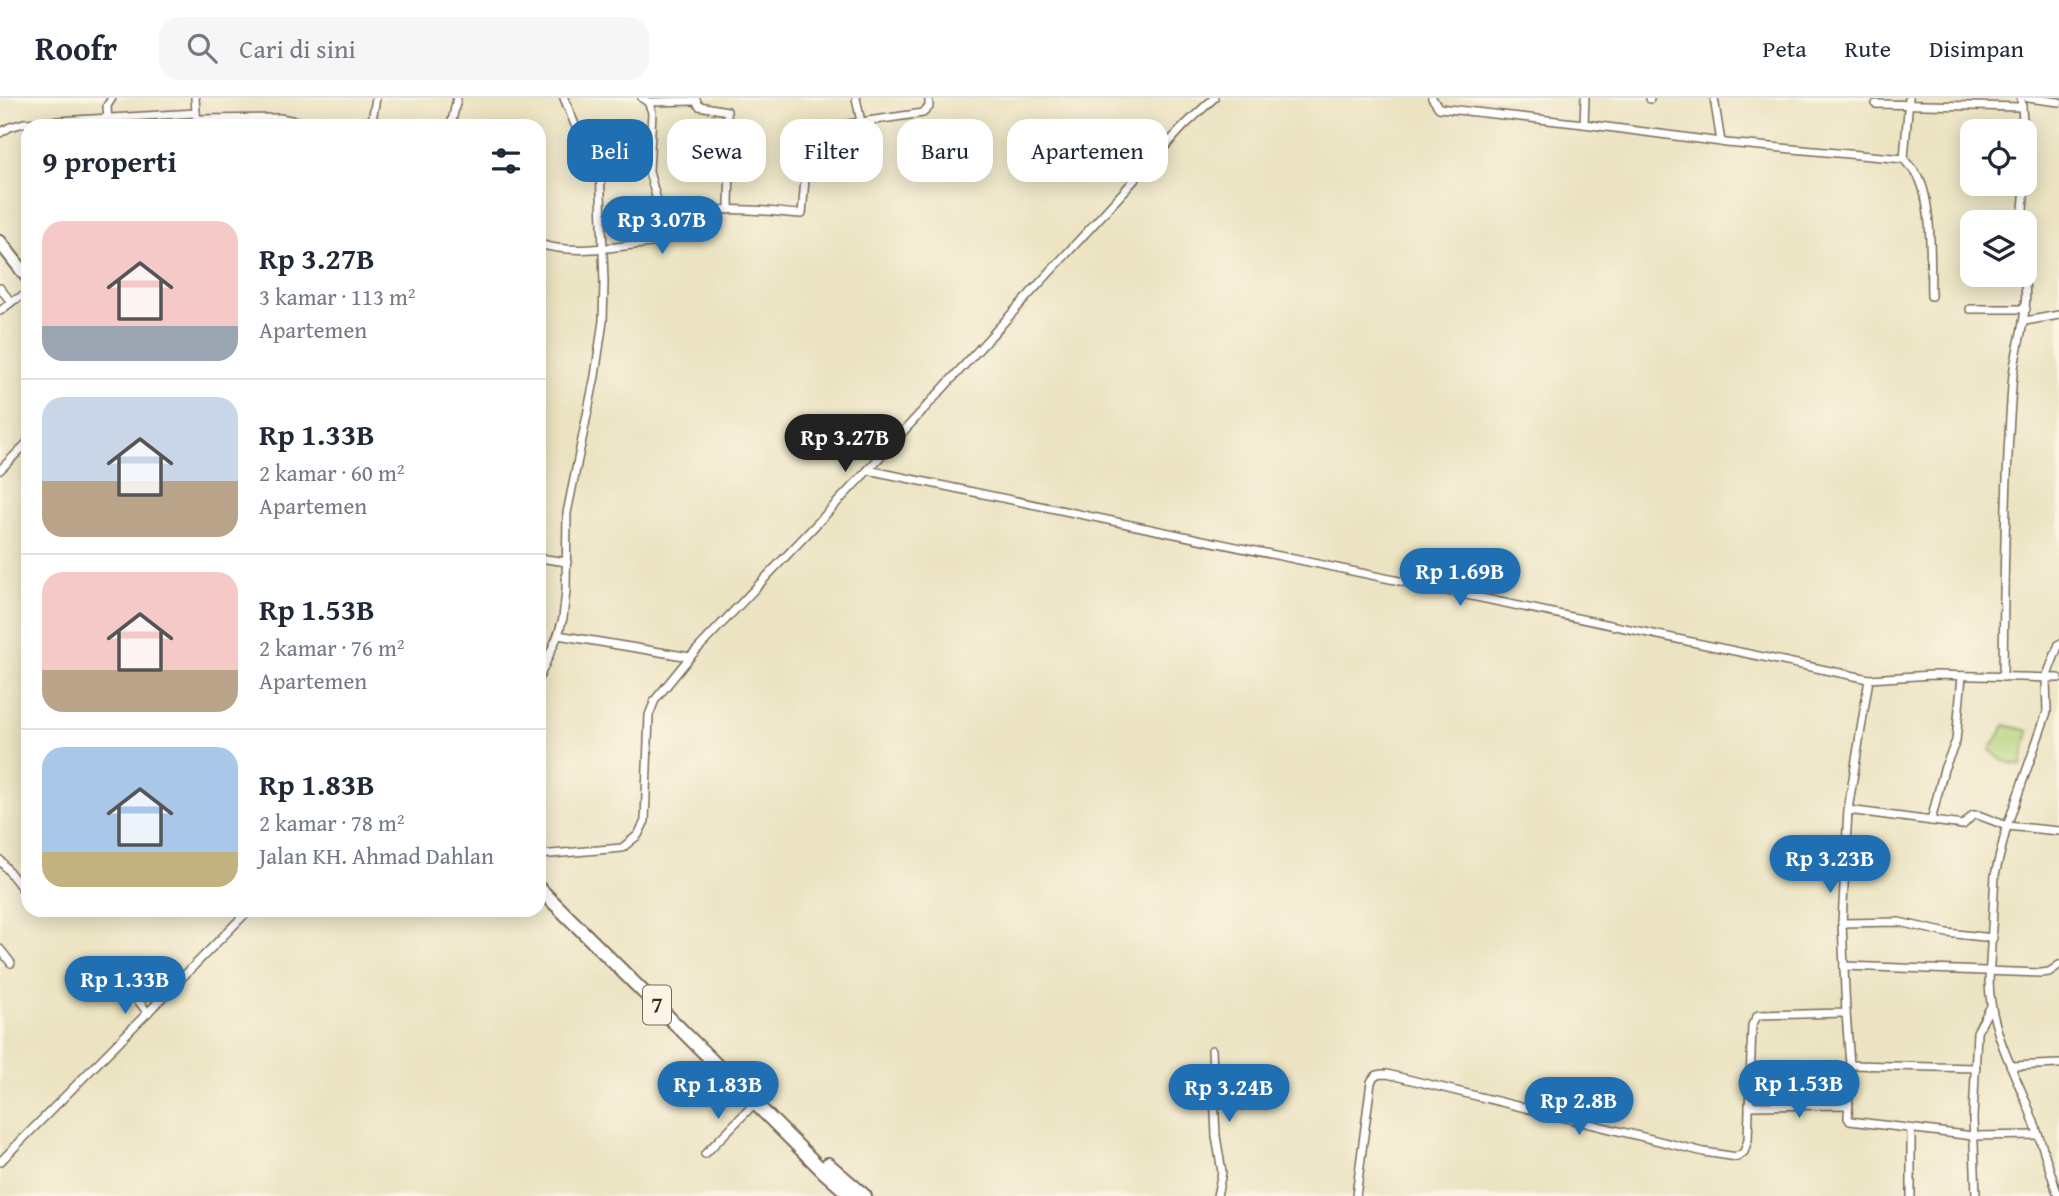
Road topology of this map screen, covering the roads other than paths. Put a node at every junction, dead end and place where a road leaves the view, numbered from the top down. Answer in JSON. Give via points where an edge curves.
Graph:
{"nodes":[{"id":1,"x":112,"y":98,"type":"edge"},
{"id":2,"x":195,"y":98,"type":"edge"},
{"id":3,"x":376,"y":98,"type":"edge"},
{"id":4,"x":457,"y":98,"type":"edge"},
{"id":5,"x":564,"y":98,"type":"edge"},
{"id":6,"x":856,"y":98,"type":"edge"},
{"id":7,"x":929,"y":98,"type":"edge"},
{"id":8,"x":1214,"y":98,"type":"edge"},
{"id":9,"x":1432,"y":98,"type":"edge"},
{"id":10,"x":1585,"y":98,"type":"edge"},
{"id":11,"x":1714,"y":98,"type":"edge"},
{"id":12,"x":2028,"y":98,"type":"edge"},
{"id":13,"x":695,"y":99,"type":"edge"},
{"id":14,"x":645,"y":100,"type":"edge"},
{"id":15,"x":1909,"y":101,"type":"edge"},
{"id":16,"x":2021,"y":102,"type":"edge"},
{"id":17,"x":2059,"y":102,"type":"edge"},
{"id":18,"x":1876,"y":104,"type":"dead end"},
{"id":19,"x":107,"y":119,"type":"edge"},
{"id":20,"x":197,"y":119,"type":"edge"},
{"id":21,"x":238,"y":119,"type":"edge"},
{"id":22,"x":285,"y":119,"type":"edge"},
{"id":23,"x":372,"y":119,"type":"edge"},
{"id":24,"x":452,"y":119,"type":"edge"},
{"id":25,"x":860,"y":119,"type":"edge"},
{"id":26,"x":881,"y":119,"type":"edge"},
{"id":27,"x":21,"y":124,"type":"edge"},
{"id":28,"x":1584,"y":124,"type":"junction"},
{"id":29,"x":0,"y":133,"type":"edge"},
{"id":30,"x":1721,"y":142,"type":"junction"},
{"id":31,"x":1904,"y":159,"type":"junction"},
{"id":32,"x":805,"y":182,"type":"edge"},
{"id":33,"x":729,"y":210,"type":"junction"},
{"id":34,"x":669,"y":235,"type":"junction"},
{"id":35,"x":0,"y":242,"type":"edge"},
{"id":36,"x":546,"y":246,"type":"edge"},
{"id":37,"x":603,"y":248,"type":"junction"},
{"id":38,"x":21,"y":269,"type":"edge"},
{"id":39,"x":2026,"y":287,"type":"edge"},
{"id":40,"x":0,"y":288,"type":"edge"},
{"id":41,"x":1931,"y":296,"type":"dead end"},
{"id":42,"x":21,"y":297,"type":"edge"},
{"id":43,"x":11,"y":302,"type":"junction"},
{"id":44,"x":1970,"y":309,"type":"dead end"},
{"id":45,"x":2026,"y":309,"type":"junction"},
{"id":46,"x":0,"y":311,"type":"edge"},
{"id":47,"x":2059,"y":315,"type":"edge"},
{"id":48,"x":2025,"y":321,"type":"junction"},
{"id":49,"x":21,"y":449,"type":"edge"},
{"id":50,"x":0,"y":470,"type":"edge"},
{"id":51,"x":868,"y":470,"type":"junction"},
{"id":52,"x":546,"y":559,"type":"edge"},
{"id":53,"x":567,"y":562,"type":"junction"},
{"id":54,"x":558,"y":635,"type":"junction"},
{"id":55,"x":2059,"y":645,"type":"edge"},
{"id":56,"x":690,"y":657,"type":"junction"},
{"id":57,"x":546,"y":662,"type":"edge"},
{"id":58,"x":2003,"y":677,"type":"junction"},
{"id":59,"x":2046,"y":678,"type":"junction"},
{"id":60,"x":2059,"y":678,"type":"edge"},
{"id":61,"x":1869,"y":679,"type":"junction"},
{"id":62,"x":1962,"y":682,"type":"junction"},
{"id":63,"x":1848,"y":810,"type":"junction"},
{"id":64,"x":1931,"y":821,"type":"junction"},
{"id":65,"x":2007,"y":826,"type":"junction"},
{"id":66,"x":2059,"y":831,"type":"edge"},
{"id":67,"x":546,"y":854,"type":"edge"},
{"id":68,"x":0,"y":860,"type":"edge"},
{"id":69,"x":21,"y":887,"type":"edge"},
{"id":70,"x":546,"y":895,"type":"edge"},
{"id":71,"x":242,"y":917,"type":"edge"},
{"id":72,"x":1842,"y":923,"type":"junction"},
{"id":73,"x":1993,"y":938,"type":"junction"},
{"id":74,"x":0,"y":949,"type":"edge"},
{"id":75,"x":11,"y":963,"type":"dead end"},
{"id":76,"x":2059,"y":965,"type":"edge"},
{"id":77,"x":1844,"y":966,"type":"junction"},
{"id":78,"x":1990,"y":971,"type":"junction"},
{"id":79,"x":119,"y":976,"type":"dead end"},
{"id":80,"x":1991,"y":1006,"type":"junction"},
{"id":81,"x":148,"y":1013,"type":"junction"},
{"id":82,"x":1846,"y":1013,"type":"junction"},
{"id":83,"x":1212,"y":1050,"type":"dead end"},
{"id":84,"x":2059,"y":1063,"type":"edge"},
{"id":85,"x":1850,"y":1065,"type":"junction"},
{"id":86,"x":2011,"y":1066,"type":"junction"},
{"id":87,"x":1976,"y":1068,"type":"junction"},
{"id":88,"x":753,"y":1105,"type":"junction"},
{"id":89,"x":1849,"y":1105,"type":"junction"},
{"id":90,"x":1749,"y":1106,"type":"junction"},
{"id":91,"x":775,"y":1123,"type":"junction"},
{"id":92,"x":1911,"y":1129,"type":"junction"},
{"id":93,"x":2038,"y":1135,"type":"junction"},
{"id":94,"x":1973,"y":1136,"type":"junction"},
{"id":95,"x":705,"y":1154,"type":"dead end"},
{"id":96,"x":0,"y":1162,"type":"edge"},
{"id":97,"x":851,"y":1196,"type":"edge"},
{"id":98,"x":865,"y":1196,"type":"edge"},
{"id":99,"x":1217,"y":1196,"type":"edge"},
{"id":100,"x":1356,"y":1196,"type":"edge"},
{"id":101,"x":1911,"y":1196,"type":"edge"},
{"id":102,"x":1976,"y":1196,"type":"edge"},
{"id":103,"x":2058,"y":1196,"type":"edge"}],
"edges":[{"from":1,"to":19,"type":"street"},
{"from":2,"to":20,"type":"street"},
{"from":3,"to":23,"type":"street"},
{"from":4,"to":24,"type":"street"},
{"from":5,"to":37,"type":"street","via":[[578,132],[600,165]]},
{"from":6,"to":25,"type":"street"},
{"from":7,"to":26,"type":"street","via":[[923,113]]},
{"from":8,"to":51,"type":"street"},
{"from":9,"to":28,"type":"street","via":[[1439,108]]},
{"from":10,"to":28,"type":"street"},
{"from":11,"to":30,"type":"street"},
{"from":12,"to":17,"type":"street"},
{"from":13,"to":14,"type":"street"},
{"from":13,"to":33,"type":"street","via":[[699,106],[727,111]]},
{"from":14,"to":34,"type":"street","via":[[652,112],[649,172]]},
{"from":15,"to":16,"type":"street"},
{"from":15,"to":18,"type":"street"},
{"from":15,"to":31,"type":"street"},
{"from":21,"to":22,"type":"street"},
{"from":27,"to":29,"type":"street"},
{"from":28,"to":30,"type":"street"},
{"from":30,"to":31,"type":"street"},
{"from":31,"to":41,"type":"street","via":[[1922,188]]},
{"from":32,"to":33,"type":"street","via":[[802,214]]},
{"from":33,"to":34,"type":"street","via":[[693,214],[675,224]]},
{"from":34,"to":37,"type":"street","via":[[661,242]]},
{"from":35,"to":38,"type":"highway"},
{"from":36,"to":37,"type":"street"},
{"from":37,"to":53,"type":"street","via":[[603,321],[568,513]]},
{"from":39,"to":45,"type":"street"},
{"from":40,"to":43,"type":"street"},
{"from":42,"to":43,"type":"street"},
{"from":43,"to":46,"type":"street"},
{"from":44,"to":45,"type":"street"},
{"from":45,"to":48,"type":"street"},
{"from":47,"to":48,"type":"street"},
{"from":48,"to":58,"type":"street","via":[[2012,380]]},
{"from":49,"to":50,"type":"street"},
{"from":51,"to":56,"type":"street"},
{"from":51,"to":61,"type":"street"},
{"from":52,"to":53,"type":"street"},
{"from":53,"to":54,"type":"street"},
{"from":54,"to":56,"type":"street"},
{"from":54,"to":57,"type":"street"},
{"from":55,"to":59,"type":"street"},
{"from":56,"to":67,"type":"street","via":[[651,706],[645,821],[638,835],[622,848]]},
{"from":58,"to":59,"type":"street"},
{"from":58,"to":62,"type":"street"},
{"from":59,"to":60,"type":"street"},
{"from":59,"to":65,"type":"street","via":[[2047,712]]},
{"from":61,"to":62,"type":"street"},
{"from":61,"to":63,"type":"street"},
{"from":62,"to":64,"type":"street","via":[[1956,741]]},
{"from":63,"to":64,"type":"street"},
{"from":63,"to":72,"type":"street"},
{"from":64,"to":65,"type":"street","via":[[1963,825],[1978,815]]},
{"from":65,"to":66,"type":"street"},
{"from":65,"to":73,"type":"street","via":[[1994,882]]},
{"from":68,"to":69,"type":"street"},
{"from":70,"to":88,"type":"highway","number":"7"},
{"from":71,"to":81,"type":"street"},
{"from":72,"to":73,"type":"street","via":[[1899,922]]},
{"from":72,"to":77,"type":"street"},
{"from":73,"to":78,"type":"street"},
{"from":74,"to":75,"type":"street"},
{"from":76,"to":78,"type":"street","via":[[2045,973]]},
{"from":77,"to":78,"type":"street"},
{"from":77,"to":82,"type":"street"},
{"from":78,"to":80,"type":"street"},
{"from":79,"to":81,"type":"street"},
{"from":80,"to":86,"type":"street"},
{"from":80,"to":87,"type":"street","via":[[1977,1032]]},
{"from":81,"to":96,"type":"street"},
{"from":82,"to":85,"type":"street"},
{"from":82,"to":90,"type":"street","via":[[1755,1017]]},
{"from":83,"to":99,"type":"street","via":[[1222,1172]]},
{"from":84,"to":86,"type":"street"},
{"from":85,"to":87,"type":"street"},
{"from":85,"to":89,"type":"street"},
{"from":86,"to":93,"type":"street"},
{"from":87,"to":94,"type":"street"},
{"from":88,"to":91,"type":"highway","number":"7"},
{"from":88,"to":95,"type":"street"},
{"from":89,"to":90,"type":"street"},
{"from":89,"to":92,"type":"street","via":[[1850,1121]]},
{"from":90,"to":100,"type":"street","via":[[1746,1147],[1741,1156],[1730,1157],[1380,1074],[1371,1082]]},
{"from":91,"to":97,"type":"highway","number":"7"},
{"from":91,"to":98,"type":"highway","number":"7"},
{"from":92,"to":94,"type":"street"},
{"from":92,"to":101,"type":"street"},
{"from":93,"to":94,"type":"street"},
{"from":93,"to":103,"type":"street"},
{"from":94,"to":102,"type":"street"}]}
